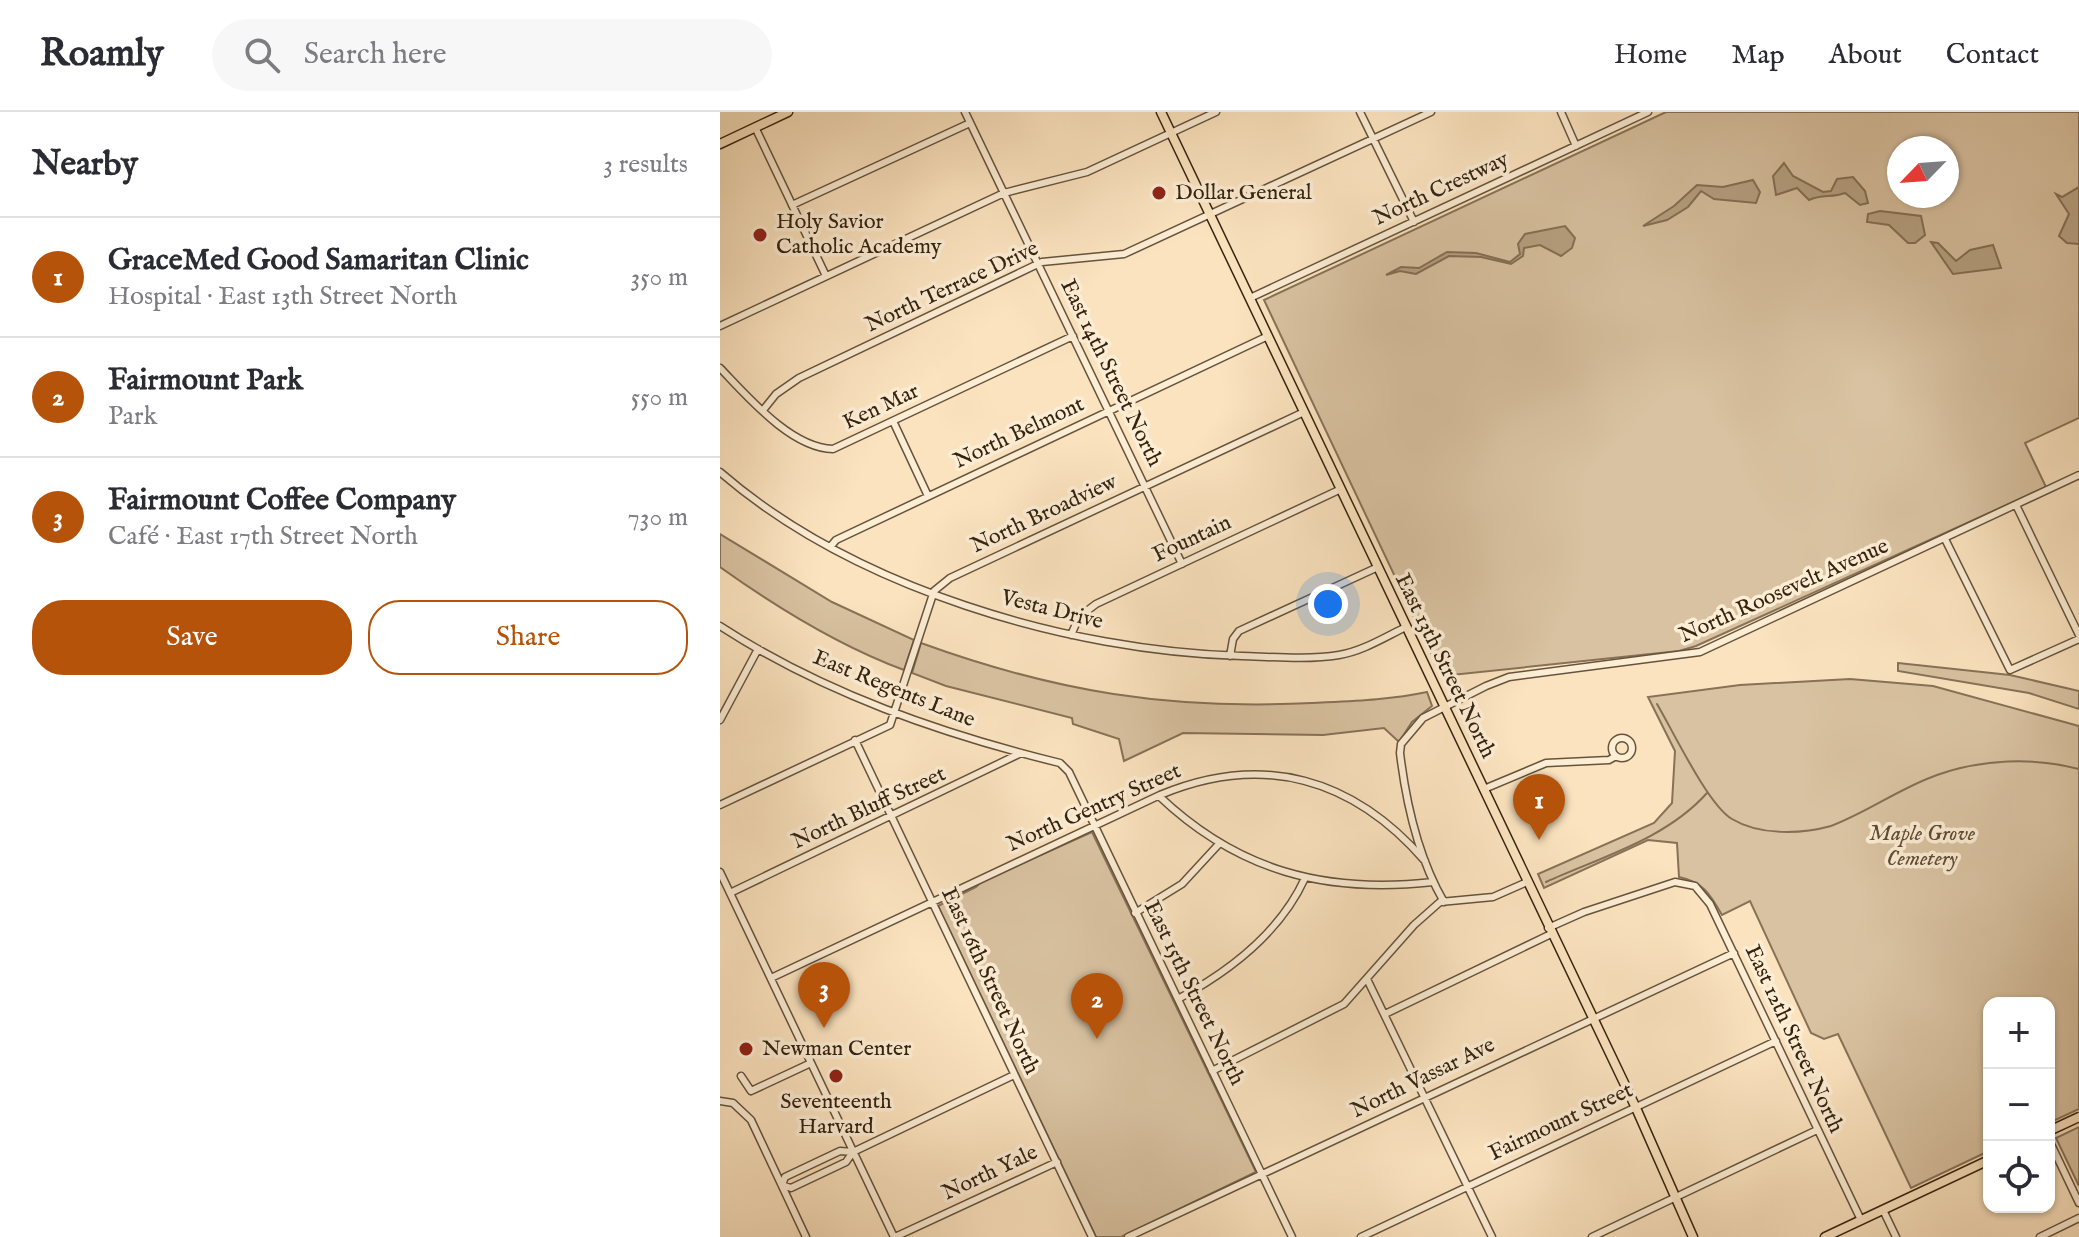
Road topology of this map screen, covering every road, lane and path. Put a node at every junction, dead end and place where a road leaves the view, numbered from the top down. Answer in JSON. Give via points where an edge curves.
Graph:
{"nodes":[{"id":1,"x":765,"y":112,"type":"edge"},
{"id":2,"x":788,"y":112,"type":"edge"},
{"id":3,"x":965,"y":112,"type":"edge"},
{"id":4,"x":1161,"y":112,"type":"edge"},
{"id":5,"x":1216,"y":112,"type":"edge"},
{"id":6,"x":1360,"y":112,"type":"edge"},
{"id":7,"x":1431,"y":112,"type":"edge"},
{"id":8,"x":1561,"y":112,"type":"edge"},
{"id":9,"x":1648,"y":112,"type":"edge"},
{"id":10,"x":769,"y":121,"type":"junction"},
{"id":11,"x":970,"y":123,"type":"junction"},
{"id":12,"x":755,"y":127,"type":"junction"},
{"id":13,"x":1171,"y":133,"type":"junction"},
{"id":14,"x":1373,"y":139,"type":"junction"},
{"id":15,"x":720,"y":144,"type":"edge"},
{"id":16,"x":1576,"y":146,"type":"junction"},
{"id":17,"x":1004,"y":193,"type":"junction"},
{"id":18,"x":792,"y":205,"type":"junction"},
{"id":19,"x":1211,"y":215,"type":"junction"},
{"id":20,"x":1414,"y":222,"type":"junction"},
{"id":21,"x":1039,"y":264,"type":"junction"},
{"id":22,"x":826,"y":276,"type":"junction"},
{"id":23,"x":1250,"y":298,"type":"junction"},
{"id":24,"x":720,"y":326,"type":"edge"},
{"id":25,"x":1073,"y":336,"type":"junction"},
{"id":26,"x":1268,"y":336,"type":"junction"},
{"id":27,"x":720,"y":368,"type":"edge"},
{"id":28,"x":764,"y":409,"type":"junction"},
{"id":29,"x":1109,"y":411,"type":"junction"},
{"id":30,"x":1304,"y":412,"type":"junction"},
{"id":31,"x":893,"y":421,"type":"junction"},
{"id":32,"x":720,"y":472,"type":"edge"},
{"id":33,"x":2079,"y":475,"type":"edge"},
{"id":34,"x":1145,"y":487,"type":"junction"},
{"id":35,"x":1341,"y":489,"type":"junction"},
{"id":36,"x":928,"y":496,"type":"junction"},
{"id":37,"x":2016,"y":505,"type":"junction"},
{"id":38,"x":1945,"y":539,"type":"junction"},
{"id":39,"x":831,"y":546,"type":"junction"},
{"id":40,"x":1182,"y":564,"type":"junction"},
{"id":41,"x":1378,"y":567,"type":"junction"},
{"id":42,"x":933,"y":593,"type":"junction"},
{"id":43,"x":720,"y":626,"type":"edge"},
{"id":44,"x":1406,"y":627,"type":"junction"},
{"id":45,"x":1071,"y":635,"type":"junction"},
{"id":46,"x":2079,"y":637,"type":"edge"},
{"id":47,"x":758,"y":649,"type":"junction"},
{"id":48,"x":1230,"y":656,"type":"junction"},
{"id":49,"x":1444,"y":707,"type":"junction"},
{"id":50,"x":895,"y":711,"type":"junction"},
{"id":51,"x":720,"y":720,"type":"edge"},
{"id":52,"x":855,"y":740,"type":"junction"},
{"id":53,"x":1021,"y":753,"type":"junction"},
{"id":54,"x":1616,"y":756,"type":"dead end"},
{"id":55,"x":1062,"y":765,"type":"joint"},
{"id":56,"x":1484,"y":789,"type":"junction"},
{"id":57,"x":1159,"y":796,"type":"junction"},
{"id":58,"x":720,"y":805,"type":"edge"},
{"id":59,"x":892,"y":817,"type":"junction"},
{"id":60,"x":1095,"y":826,"type":"junction"},
{"id":61,"x":1218,"y":845,"type":"junction"},
{"id":62,"x":1428,"y":863,"type":"junction"},
{"id":63,"x":720,"y":872,"type":"edge"},
{"id":64,"x":1305,"y":878,"type":"junction"},
{"id":65,"x":1433,"y":882,"type":"junction"},
{"id":66,"x":1527,"y":882,"type":"junction"},
{"id":67,"x":730,"y":893,"type":"junction"},
{"id":68,"x":932,"y":902,"type":"junction"},
{"id":69,"x":1444,"y":902,"type":"junction"},
{"id":70,"x":1135,"y":913,"type":"junction"},
{"id":71,"x":1550,"y":931,"type":"junction"},
{"id":72,"x":1734,"y":953,"type":"junction"},
{"id":73,"x":771,"y":978,"type":"junction"},
{"id":74,"x":1367,"y":979,"type":"junction"},
{"id":75,"x":1178,"y":999,"type":"junction"},
{"id":76,"x":1385,"y":1014,"type":"junction"},
{"id":77,"x":1591,"y":1019,"type":"junction"},
{"id":78,"x":1776,"y":1041,"type":"junction"},
{"id":79,"x":811,"y":1063,"type":"junction"},
{"id":80,"x":1212,"y":1071,"type":"junction"},
{"id":81,"x":1014,"y":1075,"type":"junction"},
{"id":82,"x":741,"y":1076,"type":"dead end"},
{"id":83,"x":1425,"y":1096,"type":"junction"},
{"id":84,"x":720,"y":1101,"type":"edge"},
{"id":85,"x":1636,"y":1108,"type":"junction"},
{"id":86,"x":2079,"y":1117,"type":"edge"},
{"id":87,"x":2055,"y":1128,"type":"edge"},
{"id":88,"x":1817,"y":1130,"type":"junction"},
{"id":89,"x":2049,"y":1141,"type":"edge"},
{"id":90,"x":853,"y":1152,"type":"junction"},
{"id":91,"x":1057,"y":1162,"type":"junction"},
{"id":92,"x":1983,"y":1163,"type":"edge"},
{"id":93,"x":1262,"y":1174,"type":"junction"},
{"id":94,"x":782,"y":1185,"type":"junction"},
{"id":95,"x":1467,"y":1185,"type":"junction"},
{"id":96,"x":1675,"y":1196,"type":"junction"},
{"id":97,"x":2079,"y":1203,"type":"edge"},
{"id":98,"x":1883,"y":1210,"type":"junction"},
{"id":99,"x":2079,"y":1218,"type":"edge"},
{"id":100,"x":1861,"y":1220,"type":"junction"},
{"id":101,"x":806,"y":1237,"type":"edge"},
{"id":102,"x":894,"y":1237,"type":"edge"},
{"id":103,"x":1092,"y":1237,"type":"edge"},
{"id":104,"x":1128,"y":1237,"type":"edge"},
{"id":105,"x":1292,"y":1237,"type":"edge"},
{"id":106,"x":1361,"y":1237,"type":"edge"},
{"id":107,"x":1492,"y":1237,"type":"edge"},
{"id":108,"x":1592,"y":1237,"type":"edge"},
{"id":109,"x":1693,"y":1237,"type":"edge"},
{"id":110,"x":1825,"y":1237,"type":"edge"},
{"id":111,"x":1896,"y":1237,"type":"edge"},
{"id":112,"x":2040,"y":1237,"type":"edge"}],
"edges":[{"from":1,"to":10,"type":"street"},
{"from":2,"to":10,"type":"main road"},
{"from":3,"to":11,"type":"street","name":"East 14th Street North"},
{"from":4,"to":13,"type":"main road","name":"East 13th Street North"},
{"from":5,"to":13,"type":"street"},
{"from":6,"to":14,"type":"street"},
{"from":7,"to":14,"type":"street","name":"North Terrace Drive"},
{"from":8,"to":16,"type":"street"},
{"from":9,"to":16,"type":"street","name":"North Crestway"},
{"from":10,"to":12,"type":"main road"},
{"from":11,"to":17,"type":"street","name":"East 14th Street North"},
{"from":11,"to":18,"type":"street"},
{"from":12,"to":15,"type":"main road"},
{"from":12,"to":18,"type":"street"},
{"from":13,"to":17,"type":"street","via":[[1087,172]]},
{"from":13,"to":19,"type":"main road","name":"East 13th Street North"},
{"from":14,"to":19,"type":"street","name":"North Terrace Drive"},
{"from":14,"to":20,"type":"street"},
{"from":16,"to":20,"type":"street","name":"North Crestway"},
{"from":17,"to":21,"type":"street","name":"East 14th Street North"},
{"from":17,"to":22,"type":"street"},
{"from":18,"to":22,"type":"street"},
{"from":19,"to":21,"type":"street","name":"North Terrace Drive","via":[[1124,254]]},
{"from":19,"to":23,"type":"main road","name":"East 13th Street North"},
{"from":20,"to":23,"type":"street","name":"North Crestway"},
{"from":21,"to":25,"type":"street","name":"East 14th Street North"},
{"from":21,"to":28,"type":"street","name":"North Terrace Drive","via":[[799,378]]},
{"from":22,"to":24,"type":"street"},
{"from":23,"to":26,"type":"main road","name":"East 13th Street North"},
{"from":25,"to":29,"type":"street","name":"East 14th Street North"},
{"from":25,"to":31,"type":"street","name":"Ken Mar"},
{"from":26,"to":29,"type":"street","name":"North Belmont"},
{"from":26,"to":30,"type":"main road","name":"East 13th Street North"},
{"from":27,"to":28,"type":"street","name":"Ken Mar"},
{"from":28,"to":31,"type":"street","name":"Ken Mar","via":[[795,438],[816,449],[833,449]]},
{"from":29,"to":34,"type":"street","name":"East 14th Street North"},
{"from":29,"to":36,"type":"street","name":"North Belmont"},
{"from":30,"to":34,"type":"street","name":"North Broadview"},
{"from":30,"to":35,"type":"main road","name":"East 13th Street North"},
{"from":31,"to":36,"type":"street"},
{"from":32,"to":39,"type":"street","name":"Vesta Drive"},
{"from":33,"to":37,"type":"street","name":"North Roosevelt Avenue"},
{"from":34,"to":40,"type":"street","name":"East 14th Street North"},
{"from":34,"to":42,"type":"street","name":"North Broadview","via":[[950,578]]},
{"from":35,"to":40,"type":"street","name":"Fountain"},
{"from":35,"to":41,"type":"main road","name":"East 13th Street North"},
{"from":36,"to":39,"type":"street","name":"North Belmont"},
{"from":37,"to":38,"type":"street","name":"North Roosevelt Avenue"},
{"from":37,"to":46,"type":"street"},
{"from":38,"to":46,"type":"street","via":[[2010,670]]},
{"from":38,"to":49,"type":"street","name":"North Roosevelt Avenue","via":[[1700,652],[1509,677]]},
{"from":39,"to":42,"type":"street","name":"Vesta Drive"},
{"from":40,"to":45,"type":"street","name":"Fountain","via":[[1086,610]]},
{"from":41,"to":44,"type":"main road","name":"East 13th Street North"},
{"from":41,"to":48,"type":"street","via":[[1239,631]]},
{"from":42,"to":45,"type":"street","name":"Vesta Drive"},
{"from":42,"to":50,"type":"street"},
{"from":43,"to":47,"type":"street","name":"East Regents Lane"},
{"from":44,"to":48,"type":"street","name":"Vesta Drive","via":[[1339,655]]},
{"from":44,"to":49,"type":"main road","name":"East 13th Street North"},
{"from":45,"to":48,"type":"street","name":"Vesta Drive"},
{"from":47,"to":50,"type":"street","name":"East Regents Lane","via":[[831,687]]},
{"from":47,"to":51,"type":"street"},
{"from":49,"to":56,"type":"main road","name":"East 13th Street North"},
{"from":49,"to":62,"type":"street","name":"North Roosevelt Avenue","via":[[1423,718],[1401,744],[1400,753],[1411,815]]},
{"from":50,"to":52,"type":"street","via":[[890,725]]},
{"from":50,"to":53,"type":"street","name":"East Regents Lane"},
{"from":52,"to":58,"type":"street"},
{"from":52,"to":59,"type":"street","name":"East 16th Street North"},
{"from":53,"to":55,"type":"street","name":"East Regents Lane"},
{"from":53,"to":59,"type":"street","name":"North Bluff Street"},
{"from":54,"to":56,"type":"street","via":[[1546,763]]},
{"from":55,"to":60,"type":"street","name":"East 15th Street North"},
{"from":56,"to":66,"type":"main road","name":"East 13th Street North"},
{"from":57,"to":60,"type":"street","name":"North Gentry Street"},
{"from":57,"to":61,"type":"street"},
{"from":57,"to":62,"type":"street","name":"North Gentry Street","via":[[1218,775],[1298,778],[1366,806]]},
{"from":59,"to":67,"type":"street","name":"North Bluff Street"},
{"from":59,"to":68,"type":"street","name":"East 16th Street North"},
{"from":60,"to":68,"type":"street","name":"North Gentry Street"},
{"from":60,"to":70,"type":"street","name":"East 15th Street North"},
{"from":61,"to":64,"type":"street"},
{"from":61,"to":70,"type":"street","via":[[1182,884]]},
{"from":62,"to":65,"type":"street","name":"North Roosevelt Avenue"},
{"from":63,"to":67,"type":"street"},
{"from":64,"to":65,"type":"street","via":[[1361,885]]},
{"from":64,"to":75,"type":"street","via":[[1264,939],[1212,981]]},
{"from":65,"to":69,"type":"street","name":"North Roosevelt Avenue"},
{"from":66,"to":69,"type":"street","via":[[1493,897]]},
{"from":66,"to":71,"type":"main road","name":"East 13th Street North"},
{"from":67,"to":73,"type":"street"},
{"from":68,"to":73,"type":"street","name":"North Gentry Street"},
{"from":68,"to":81,"type":"street","name":"East 16th Street North"},
{"from":69,"to":74,"type":"street","via":[[1414,925]]},
{"from":70,"to":75,"type":"street","name":"East 15th Street North"},
{"from":71,"to":72,"type":"street","name":"East 12th Street North","via":[[1584,912],[1675,882],[1695,886],[1710,904]]},
{"from":71,"to":76,"type":"street"},
{"from":71,"to":77,"type":"main road","name":"East 13th Street North"},
{"from":72,"to":77,"type":"street","name":"North Vassar Ave"},
{"from":72,"to":78,"type":"street","name":"East 12th Street North"},
{"from":73,"to":79,"type":"street"},
{"from":74,"to":76,"type":"street"},
{"from":74,"to":80,"type":"street","via":[[1344,1004]]},
{"from":75,"to":80,"type":"street","name":"East 15th Street North"},
{"from":76,"to":83,"type":"street"},
{"from":77,"to":83,"type":"street","name":"North Vassar Ave"},
{"from":77,"to":85,"type":"main road","name":"East 13th Street North"},
{"from":78,"to":85,"type":"street","name":"Fairmount Street"},
{"from":78,"to":88,"type":"street","name":"East 12th Street North"},
{"from":79,"to":82,"type":"street","via":[[751,1091]]},
{"from":79,"to":90,"type":"street"},
{"from":80,"to":93,"type":"street","name":"East 15th Street North"},
{"from":81,"to":90,"type":"street"},
{"from":81,"to":91,"type":"street","name":"East 16th Street North"},
{"from":83,"to":93,"type":"street","name":"North Vassar Ave"},
{"from":83,"to":95,"type":"street"},
{"from":84,"to":94,"type":"street","via":[[733,1103],[751,1120]]},
{"from":85,"to":95,"type":"street","name":"Fairmount Street"},
{"from":85,"to":96,"type":"main road","name":"East 13th Street North"},
{"from":86,"to":87,"type":"main road"},
{"from":88,"to":96,"type":"street"},
{"from":88,"to":100,"type":"street","name":"East 12th Street North"},
{"from":89,"to":97,"type":"street"},
{"from":90,"to":94,"type":"street","via":[[840,1151],[785,1177]]},
{"from":90,"to":94,"type":"street","via":[[846,1162],[791,1188]]},
{"from":90,"to":102,"type":"street"},
{"from":91,"to":102,"type":"street","name":"North Yale"},
{"from":91,"to":103,"type":"street","name":"East 16th Street North"},
{"from":92,"to":98,"type":"main road"},
{"from":93,"to":104,"type":"street","name":"North Vassar Ave"},
{"from":93,"to":105,"type":"street","name":"East 15th Street North"},
{"from":94,"to":101,"type":"street"},
{"from":95,"to":106,"type":"street","name":"Fairmount Street"},
{"from":95,"to":107,"type":"street"},
{"from":96,"to":108,"type":"street"},
{"from":96,"to":109,"type":"main road","name":"East 13th Street North"},
{"from":98,"to":100,"type":"main road"},
{"from":98,"to":111,"type":"street"},
{"from":99,"to":112,"type":"street"},
{"from":100,"to":110,"type":"main road"}]}
